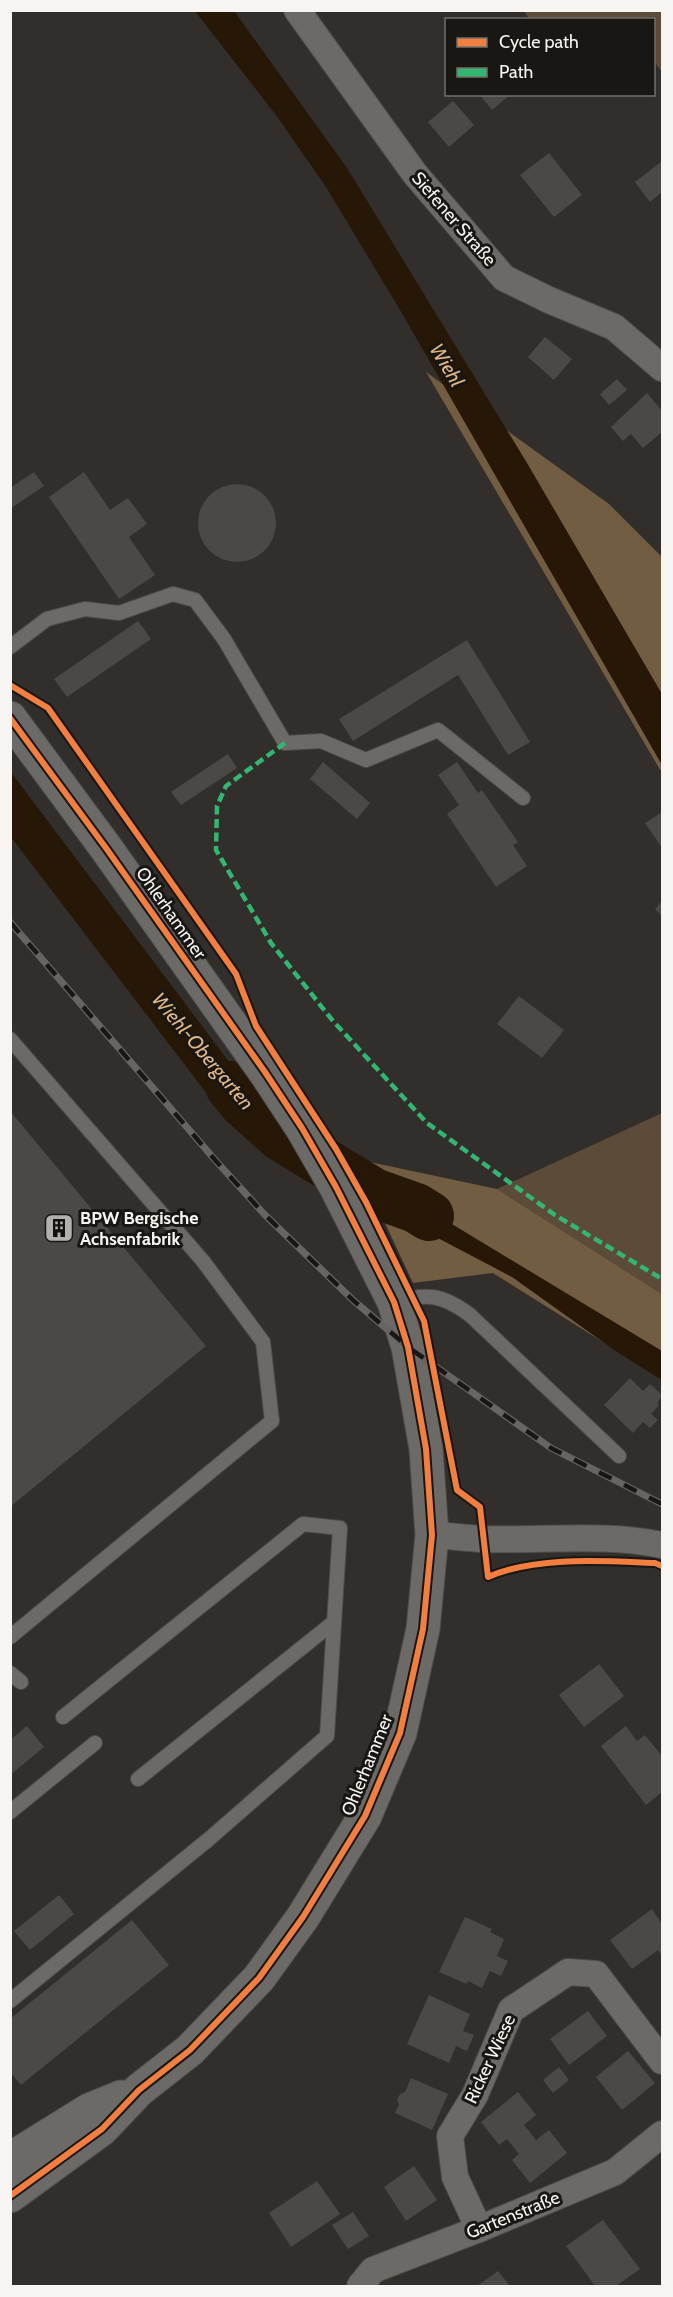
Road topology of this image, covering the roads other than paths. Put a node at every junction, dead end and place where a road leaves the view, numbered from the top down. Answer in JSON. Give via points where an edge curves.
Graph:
{"nodes":[{"id":1,"x":297,"y":10,"type":"edge"},
{"id":2,"x":663,"y":368,"type":"edge"},
{"id":3,"x":10,"y":647,"type":"edge"},
{"id":4,"x":10,"y":718,"type":"edge"},
{"id":5,"x":523,"y":798,"type":"dead end"},
{"id":6,"x":10,"y":1039,"type":"edge"},
{"id":7,"x":394,"y":1302,"type":"junction"},
{"id":8,"x":619,"y":1456,"type":"dead end"},
{"id":9,"x":432,"y":1535,"type":"junction"},
{"id":10,"x":663,"y":1545,"type":"edge"},
{"id":11,"x":334,"y":1622,"type":"junction"},
{"id":12,"x":10,"y":1637,"type":"edge"},
{"id":13,"x":63,"y":1717,"type":"dead end"},
{"id":14,"x":94,"y":1743,"type":"dead end"},
{"id":15,"x":138,"y":1779,"type":"dead end"},
{"id":16,"x":10,"y":1812,"type":"edge"},
{"id":17,"x":10,"y":2001,"type":"edge"},
{"id":18,"x":663,"y":2061,"type":"edge"},
{"id":19,"x":139,"y":2090,"type":"junction"},
{"id":20,"x":663,"y":2134,"type":"edge"},
{"id":21,"x":10,"y":2160,"type":"edge"},
{"id":22,"x":10,"y":2196,"type":"edge"},
{"id":23,"x":479,"y":2229,"type":"junction"},
{"id":24,"x":360,"y":2286,"type":"edge"}],
"edges":[{"from":1,"to":2,"type":"street","name":"Siefener Straße","via":[[415,174],[504,278],[614,327]]},
{"from":3,"to":5,"type":"lane","via":[[47,619],[85,609],[119,613],[173,594],[195,600],[224,639],[285,743],[321,741],[366,760],[438,730]]},
{"from":4,"to":7,"type":"street","name":"Ohlerhammer","via":[[302,1128]]},
{"from":6,"to":12,"type":"lane","via":[[203,1261],[263,1342],[272,1421]]},
{"from":7,"to":8,"type":"lane","via":[[435,1296],[453,1302]]},
{"from":7,"to":9,"type":"street","name":"Ohlerhammer","via":[[408,1347],[422,1426]]},
{"from":9,"to":10,"type":"street","via":[[484,1539],[575,1537]]},
{"from":9,"to":19,"type":"street","name":"Ohlerhammer","via":[[423,1629],[400,1733],[365,1816],[303,1917],[258,1978],[190,2050]]},
{"from":11,"to":13,"type":"lane","via":[[340,1528],[303,1524]]},
{"from":11,"to":15,"type":"lane"},
{"from":11,"to":17,"type":"lane","via":[[327,1736],[209,1839]]},
{"from":14,"to":16,"type":"lane"},
{"from":18,"to":23,"type":"street","name":"Ricker Wiese","via":[[596,1974],[568,1972],[511,2010],[475,2095],[450,2136],[455,2176]]},
{"from":19,"to":21,"type":"street","name":"Ohlerhammer","via":[[89,2110]]},
{"from":19,"to":22,"type":"street","name":"Ohlerhammer","via":[[102,2129]]},
{"from":20,"to":23,"type":"street","name":"Gartenstraße","via":[[615,2172]]},
{"from":23,"to":24,"type":"street","name":"Gartenstraße","via":[[373,2270]]}]}
